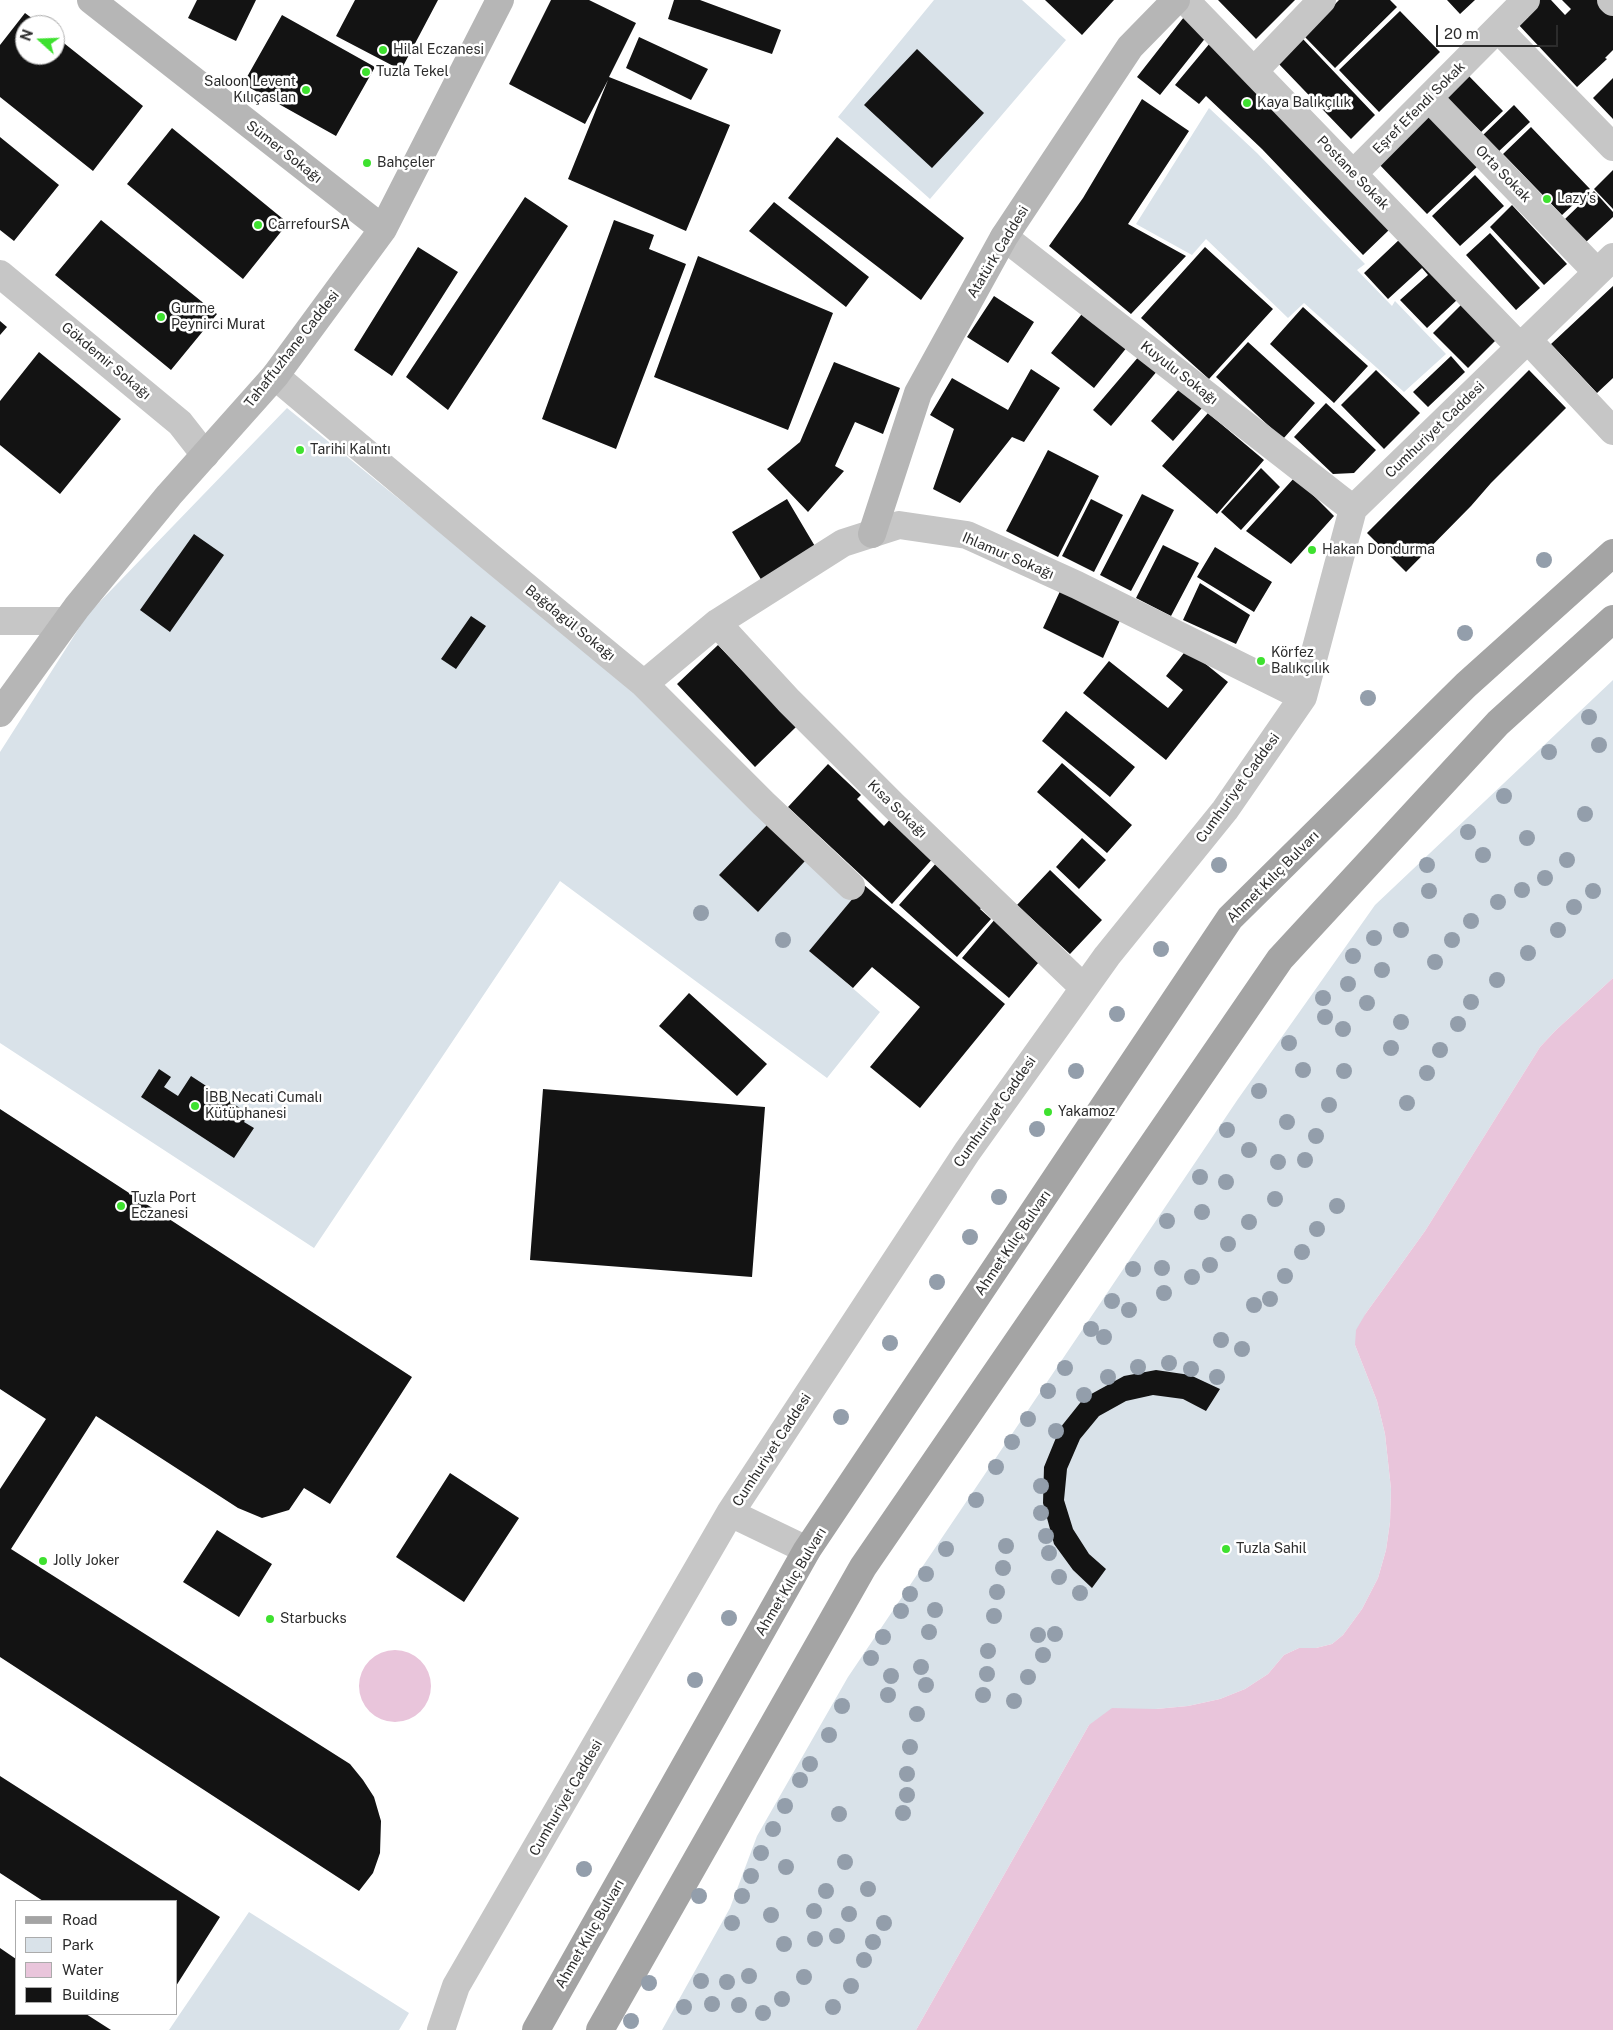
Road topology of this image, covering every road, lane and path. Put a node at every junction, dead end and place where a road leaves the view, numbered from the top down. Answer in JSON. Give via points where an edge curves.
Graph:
{"nodes":[{"id":1,"x":91,"y":0,"type":"edge"},
{"id":2,"x":500,"y":0,"type":"edge"},
{"id":3,"x":1176,"y":0,"type":"edge"},
{"id":4,"x":1185,"y":0,"type":"edge"},
{"id":5,"x":1322,"y":0,"type":"edge"},
{"id":6,"x":1526,"y":0,"type":"edge"},
{"id":7,"x":1498,"y":28,"type":"junction"},
{"id":8,"x":1254,"y":71,"type":"junction"},
{"id":9,"x":1429,"y":98,"type":"junction"},
{"id":10,"x":1613,"y":147,"type":"edge"},
{"id":11,"x":1353,"y":174,"type":"junction"},
{"id":12,"x":383,"y":229,"type":"junction"},
{"id":13,"x":1004,"y":237,"type":"junction"},
{"id":14,"x":1605,"y":264,"type":"edge"},
{"id":15,"x":0,"y":274,"type":"edge"},
{"id":16,"x":1524,"y":343,"type":"junction"},
{"id":17,"x":275,"y":376,"type":"junction"},
{"id":18,"x":1613,"y":431,"type":"edge"},
{"id":19,"x":205,"y":455,"type":"junction"},
{"id":20,"x":1353,"y":509,"type":"junction"},
{"id":21,"x":872,"y":534,"type":"junction"},
{"id":22,"x":1613,"y":553,"type":"edge"},
{"id":23,"x":1613,"y":619,"type":"edge"},
{"id":24,"x":0,"y":621,"type":"edge"},
{"id":25,"x":65,"y":621,"type":"junction"},
{"id":26,"x":717,"y":623,"type":"junction"},
{"id":27,"x":644,"y":684,"type":"junction"},
{"id":28,"x":1303,"y":697,"type":"junction"},
{"id":29,"x":0,"y":713,"type":"edge"},
{"id":30,"x":851,"y":886,"type":"dead end"},
{"id":31,"x":1084,"y":988,"type":"junction"},
{"id":32,"x":730,"y":1514,"type":"junction"},
{"id":33,"x":808,"y":1550,"type":"junction"},
{"id":34,"x":442,"y":2030,"type":"edge"},
{"id":35,"x":536,"y":2030,"type":"edge"},
{"id":36,"x":600,"y":2030,"type":"edge"}],
"edges":[{"from":1,"to":12,"type":"street","name":"Sümer Sokağı"},
{"from":2,"to":12,"type":"street","name":"Tahaffuzhane Caddesi"},
{"from":3,"to":13,"type":"street","name":"Atatürk Caddesi","via":[[1130,47]]},
{"from":4,"to":8,"type":"street","name":"Postane Sokak"},
{"from":5,"to":8,"type":"street"},
{"from":6,"to":7,"type":"street","name":"Eşref Efendi Sokak"},
{"from":7,"to":9,"type":"street","name":"Eşref Efendi Sokak"},
{"from":7,"to":10,"type":"street"},
{"from":8,"to":11,"type":"street","name":"Postane Sokak"},
{"from":9,"to":11,"type":"street","name":"Eşref Efendi Sokak"},
{"from":9,"to":14,"type":"street","name":"Orta Sokak"},
{"from":11,"to":16,"type":"street","name":"Postane Sokak"},
{"from":12,"to":17,"type":"street","name":"Tahaffuzhane Caddesi"},
{"from":13,"to":20,"type":"street","name":"Kuyulu Sokağı"},
{"from":13,"to":21,"type":"street","name":"Atatürk Caddesi","via":[[918,393]]},
{"from":14,"to":16,"type":"street","name":"Cumhuriyet Caddesi"},
{"from":15,"to":19,"type":"street","name":"Gökdemir Sokağı","via":[[180,423]]},
{"from":16,"to":18,"type":"street","name":"Postane Sokak"},
{"from":16,"to":20,"type":"street","name":"Cumhuriyet Caddesi"},
{"from":17,"to":19,"type":"street","name":"Tahaffuzhane Caddesi"},
{"from":17,"to":27,"type":"street","name":"Bağdagül Sokağı"},
{"from":19,"to":25,"type":"street","name":"Tahaffuzhane Caddesi"},
{"from":20,"to":28,"type":"street","name":"Cumhuriyet Caddesi"},
{"from":21,"to":26,"type":"street","name":"Ihlamur Sokağı","via":[[843,543]]},
{"from":21,"to":28,"type":"street","name":"Ihlamur Sokağı","via":[[900,525],[967,536],[1077,585]]},
{"from":22,"to":33,"type":"main road","name":"Ahmet Kılıç Bulvarı","via":[[1466,685],[1230,918]]},
{"from":23,"to":36,"type":"main road","via":[[1498,723],[1280,959],[863,1567]]},
{"from":24,"to":25,"type":"street"},
{"from":25,"to":29,"type":"street","name":"Tahaffuzhane Caddesi"},
{"from":26,"to":27,"type":"street","name":"Ihlamur Sokağı"},
{"from":26,"to":31,"type":"street","name":"Kısa Sokağı","via":[[788,701]]},
{"from":27,"to":30,"type":"street","name":"Bağdagül Sokağı"},
{"from":28,"to":31,"type":"street","name":"Cumhuriyet Caddesi","via":[[1225,810]]},
{"from":31,"to":32,"type":"street","name":"Cumhuriyet Caddesi","via":[[967,1152]]},
{"from":32,"to":33,"type":"street"},
{"from":32,"to":34,"type":"street","name":"Cumhuriyet Caddesi","via":[[456,1986]]},
{"from":33,"to":35,"type":"main road","name":"Ahmet Kılıç Bulvarı"}]}
